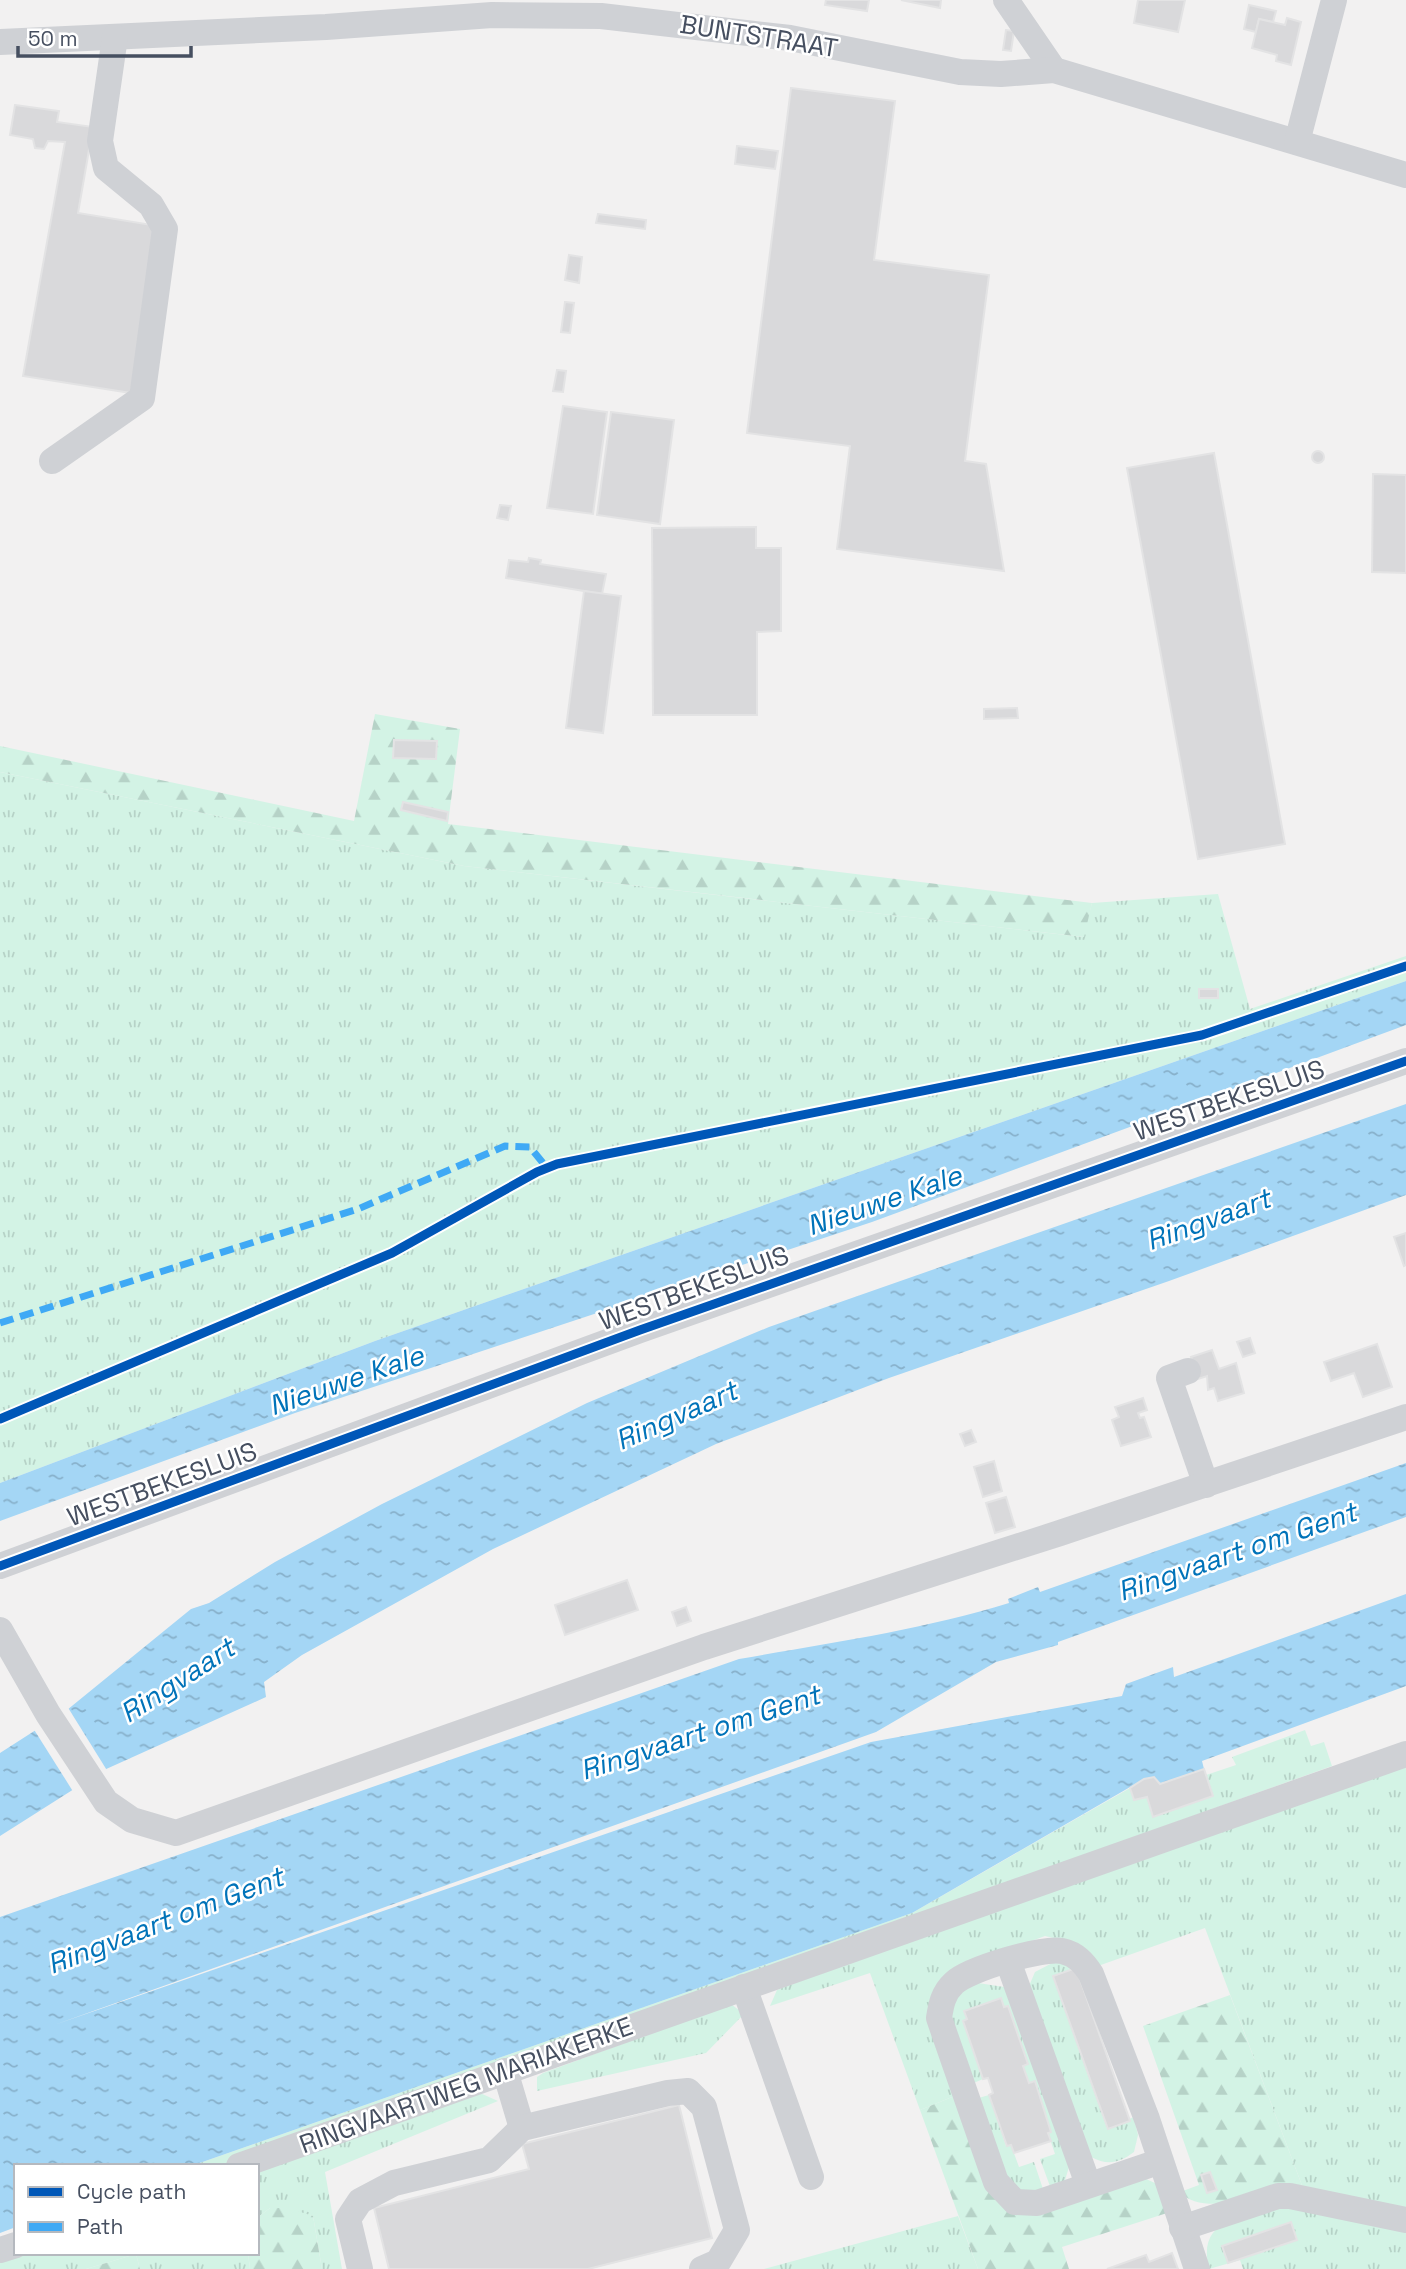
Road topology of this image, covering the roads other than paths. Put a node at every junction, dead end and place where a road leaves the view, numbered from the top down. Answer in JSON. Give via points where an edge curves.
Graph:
{"nodes":[{"id":1,"x":1006,"y":0,"type":"edge"},
{"id":2,"x":1334,"y":0,"type":"edge"},
{"id":3,"x":115,"y":37,"type":"junction"},
{"id":4,"x":0,"y":42,"type":"edge"},
{"id":5,"x":1054,"y":70,"type":"junction"},
{"id":6,"x":1297,"y":142,"type":"junction"},
{"id":7,"x":1406,"y":175,"type":"edge"},
{"id":8,"x":52,"y":461,"type":"dead end"},
{"id":9,"x":1406,"y":1061,"type":"edge"},
{"id":10,"x":1188,"y":1371,"type":"dead end"},
{"id":11,"x":1406,"y":1417,"type":"edge"},
{"id":12,"x":1206,"y":1485,"type":"junction"},
{"id":13,"x":0,"y":1566,"type":"edge"},
{"id":14,"x":0,"y":1630,"type":"edge"},
{"id":15,"x":1406,"y":1754,"type":"edge"},
{"id":16,"x":1008,"y":1961,"type":"junction"},
{"id":17,"x":744,"y":1987,"type":"junction"},
{"id":18,"x":505,"y":2071,"type":"junction"},
{"id":19,"x":522,"y":2128,"type":"junction"},
{"id":20,"x":1161,"y":2161,"type":"junction"},
{"id":21,"x":245,"y":2164,"type":"edge"},
{"id":22,"x":811,"y":2178,"type":"dead end"},
{"id":23,"x":1088,"y":2185,"type":"junction"},
{"id":24,"x":1406,"y":2220,"type":"edge"},
{"id":25,"x":1182,"y":2228,"type":"junction"},
{"id":26,"x":360,"y":2269,"type":"edge"},
{"id":27,"x":702,"y":2269,"type":"edge"},
{"id":28,"x":1197,"y":2269,"type":"edge"}],
"edges":[{"from":1,"to":5,"type":"street"},
{"from":2,"to":6,"type":"street"},
{"from":3,"to":4,"type":"street","name":"BUNTSTRAAT"},
{"from":3,"to":5,"type":"street","name":"BUNTSTRAAT","via":[[492,15],[601,16],[790,38],[960,72]]},
{"from":3,"to":8,"type":"street","via":[[100,141],[106,168],[151,205],[165,229],[144,385],[142,398]]},
{"from":5,"to":6,"type":"street","name":"BUNTSTRAAT"},
{"from":6,"to":7,"type":"street","name":"BUNTSTRAAT"},
{"from":9,"to":13,"type":"street","name":"WESTBEKESLUIS","via":[[678,1316]]},
{"from":10,"to":12,"type":"street","via":[[1169,1378],[1163,1398]]},
{"from":11,"to":12,"type":"street"},
{"from":12,"to":14,"type":"street","via":[[704,1647],[176,1833],[132,1820],[106,1802]]},
{"from":15,"to":17,"type":"street","name":"RINGVAARTWEG MARIAKERKE"},
{"from":16,"to":20,"type":"street","via":[[1036,1952],[1062,1951],[1082,1960]]},
{"from":16,"to":23,"type":"street"},
{"from":16,"to":23,"type":"street","via":[[954,1982],[942,1999],[939,2018],[974,2122],[996,2182],[1015,2202],[1037,2203]]},
{"from":17,"to":18,"type":"street","name":"RINGVAARTWEG MARIAKERKE"},
{"from":17,"to":22,"type":"street"},
{"from":18,"to":19,"type":"street"},
{"from":18,"to":21,"type":"street","name":"RINGVAARTWEG MARIAKERKE"},
{"from":19,"to":26,"type":"street","via":[[489,2160],[394,2183],[360,2201],[348,2219]]},
{"from":19,"to":27,"type":"street","via":[[688,2091],[704,2107],[737,2230],[718,2262]]},
{"from":20,"to":23,"type":"street"},
{"from":20,"to":25,"type":"street"},
{"from":24,"to":25,"type":"street","via":[[1278,2196]]},
{"from":25,"to":28,"type":"street"}]}
